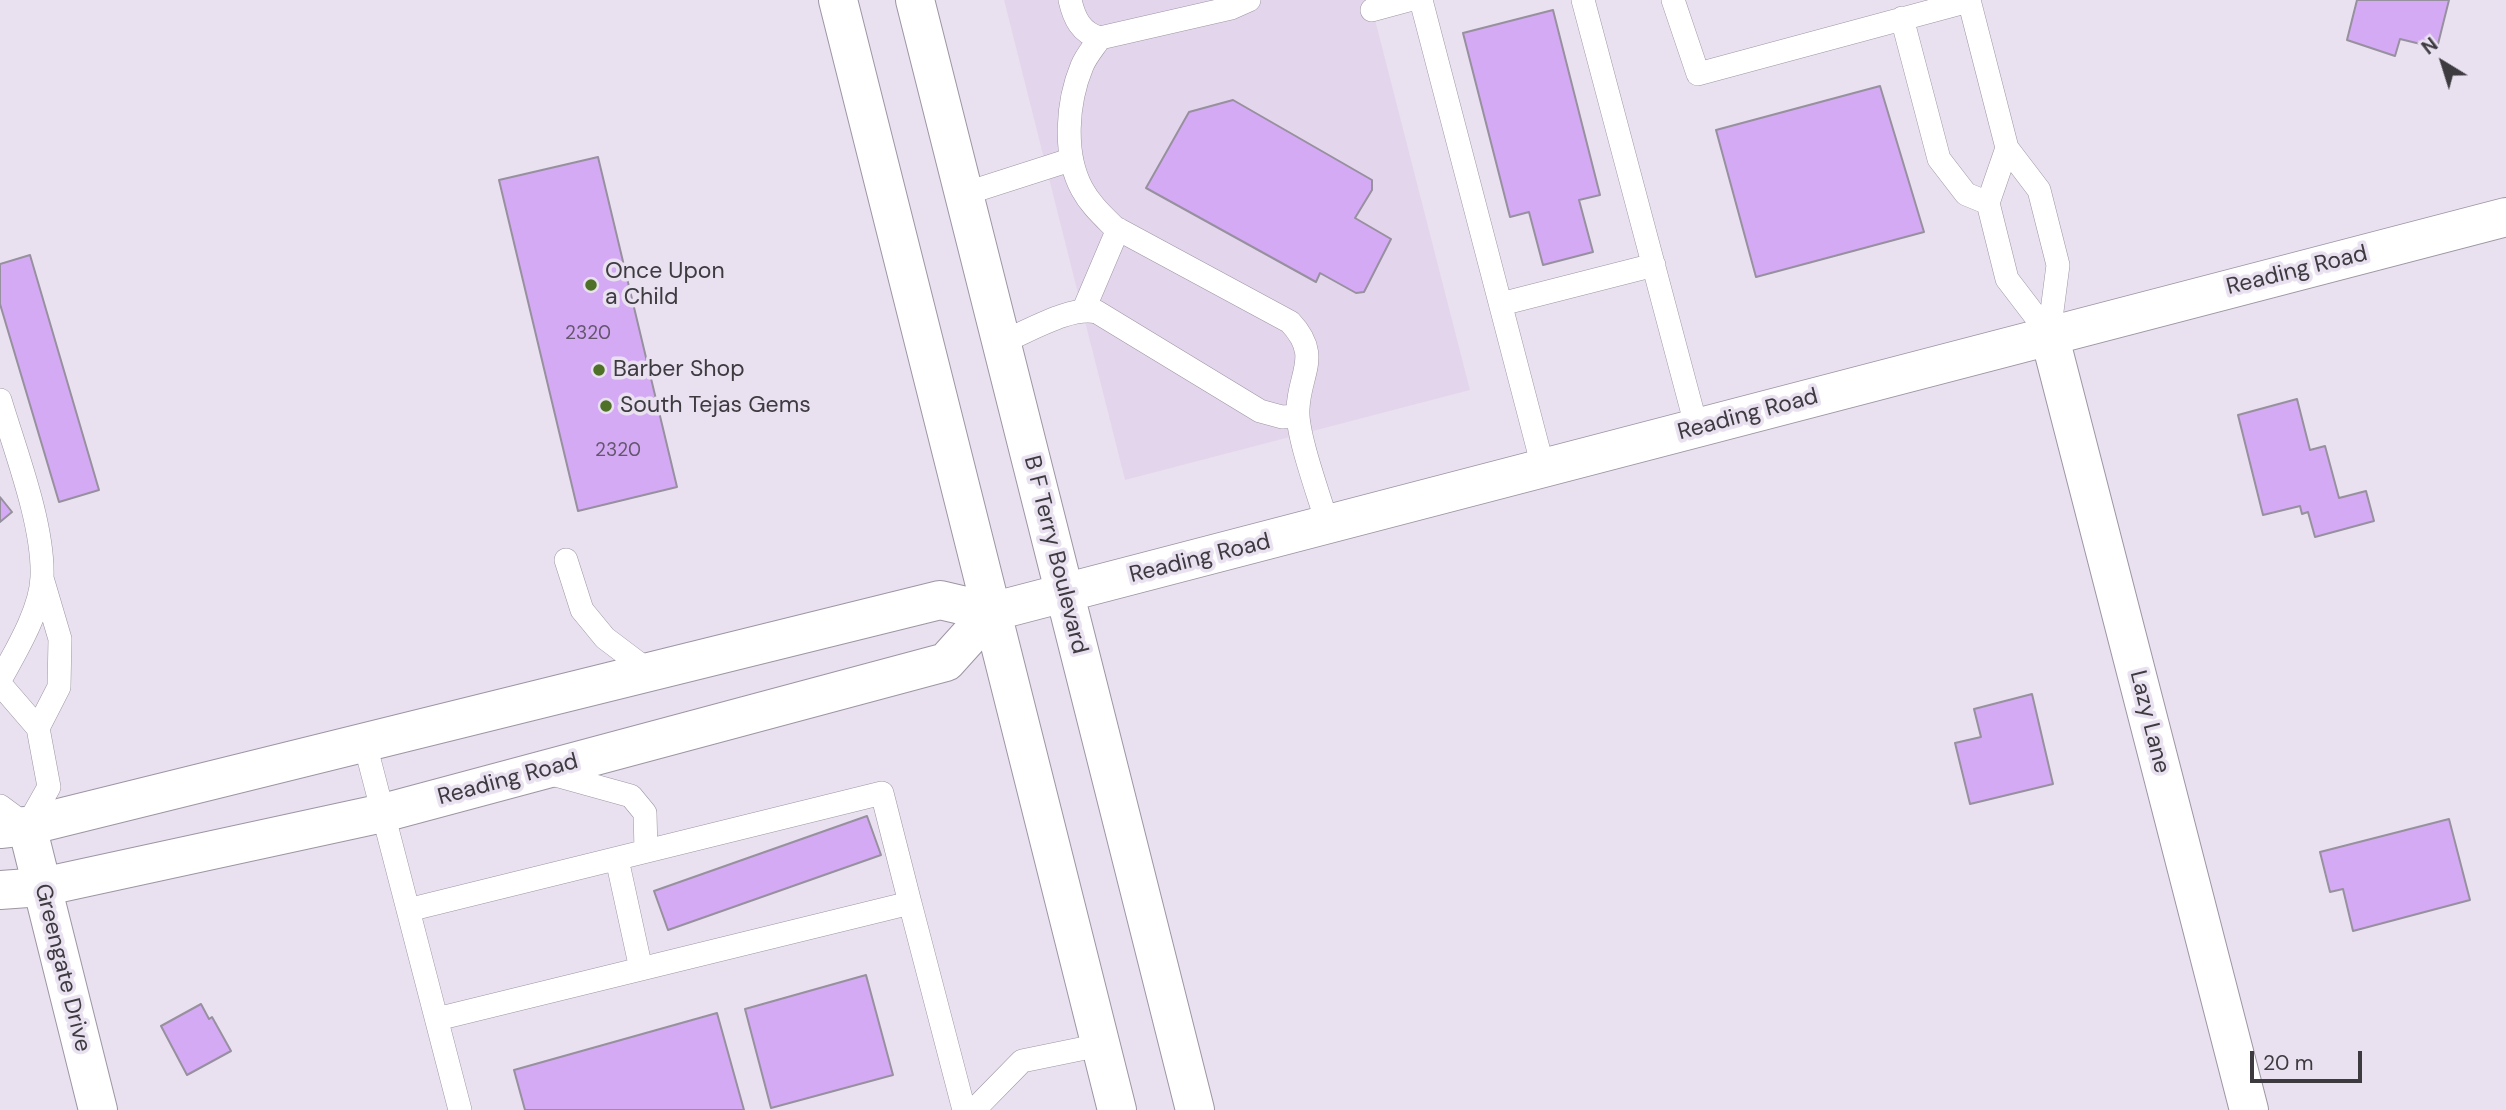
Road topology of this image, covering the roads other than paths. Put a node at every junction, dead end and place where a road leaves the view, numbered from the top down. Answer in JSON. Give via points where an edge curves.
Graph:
{"nodes":[{"id":1,"x":838,"y":0,"type":"edge"},
{"id":2,"x":915,"y":0,"type":"edge"},
{"id":3,"x":1070,"y":0,"type":"edge"},
{"id":4,"x":1249,"y":0,"type":"edge"},
{"id":5,"x":1409,"y":0,"type":"edge"},
{"id":6,"x":1422,"y":0,"type":"edge"},
{"id":7,"x":1583,"y":0,"type":"edge"},
{"id":8,"x":1673,"y":0,"type":"edge"},
{"id":9,"x":1969,"y":1,"type":"edge"},
{"id":10,"x":1372,"y":10,"type":"dead end"},
{"id":11,"x":1902,"y":18,"type":"junction"},
{"id":12,"x":1100,"y":38,"type":"junction"},
{"id":13,"x":2007,"y":148,"type":"junction"},
{"id":14,"x":1070,"y":160,"type":"junction"},
{"id":15,"x":964,"y":194,"type":"junction"},
{"id":16,"x":1988,"y":203,"type":"junction"},
{"id":17,"x":2506,"y":217,"type":"edge"},
{"id":18,"x":1118,"y":229,"type":"junction"},
{"id":19,"x":1654,"y":265,"type":"junction"},
{"id":20,"x":1501,"y":304,"type":"junction"},
{"id":21,"x":1084,"y":310,"type":"junction"},
{"id":22,"x":2049,"y":334,"type":"junction"},
{"id":23,"x":1002,"y":342,"type":"junction"},
{"id":24,"x":0,"y":400,"type":"edge"},
{"id":25,"x":1298,"y":416,"type":"junction"},
{"id":26,"x":1697,"y":429,"type":"junction"},
{"id":27,"x":1544,"y":471,"type":"junction"},
{"id":28,"x":1328,"y":526,"type":"junction"},
{"id":29,"x":566,"y":560,"type":"dead end"},
{"id":30,"x":42,"y":578,"type":"junction"},
{"id":31,"x":1065,"y":594,"type":"junction"},
{"id":32,"x":990,"y":612,"type":"junction"},
{"id":33,"x":650,"y":672,"type":"junction"},
{"id":34,"x":0,"y":682,"type":"edge"},
{"id":35,"x":38,"y":728,"type":"junction"},
{"id":36,"x":365,"y":744,"type":"junction"},
{"id":37,"x":541,"y":771,"type":"junction"},
{"id":38,"x":383,"y":814,"type":"junction"},
{"id":39,"x":9,"y":820,"type":"edge"},
{"id":40,"x":646,"y":852,"type":"junction"},
{"id":41,"x":617,"y":859,"type":"junction"},
{"id":42,"x":42,"y":887,"type":"junction"},
{"id":43,"x":0,"y":890,"type":"edge"},
{"id":44,"x":910,"y":903,"type":"junction"},
{"id":45,"x":408,"y":910,"type":"junction"},
{"id":46,"x":641,"y":969,"type":"junction"},
{"id":47,"x":437,"y":1019,"type":"junction"},
{"id":48,"x":1100,"y":1045,"type":"junction"},
{"id":49,"x":98,"y":1110,"type":"edge"},
{"id":50,"x":460,"y":1110,"type":"edge"},
{"id":51,"x":964,"y":1110,"type":"edge"},
{"id":52,"x":974,"y":1110,"type":"edge"},
{"id":53,"x":1117,"y":1110,"type":"edge"},
{"id":54,"x":1195,"y":1110,"type":"edge"},
{"id":55,"x":2249,"y":1110,"type":"edge"}],
"edges":[{"from":1,"to":32,"type":"main road"},
{"from":2,"to":15,"type":"main road","name":"B F Terry Boulevard"},
{"from":3,"to":12,"type":"lane","via":[[1088,35]]},
{"from":4,"to":12,"type":"lane"},
{"from":5,"to":10,"type":"lane"},
{"from":6,"to":20,"type":"lane"},
{"from":7,"to":19,"type":"lane"},
{"from":8,"to":11,"type":"lane","via":[[1698,74]]},
{"from":9,"to":11,"type":"lane"},
{"from":9,"to":13,"type":"lane"},
{"from":11,"to":16,"type":"lane","via":[[1939,159],[1966,194]]},
{"from":12,"to":14,"type":"lane","via":[[1082,65],[1069,129]]},
{"from":13,"to":16,"type":"lane"},
{"from":13,"to":22,"type":"lane","via":[[2039,190],[2058,265]]},
{"from":14,"to":15,"type":"lane"},
{"from":14,"to":18,"type":"lane","via":[[1094,207]]},
{"from":15,"to":23,"type":"main road","name":"B F Terry Boulevard"},
{"from":16,"to":22,"type":"lane","via":[[2007,279]]},
{"from":17,"to":22,"type":"main road","name":"Reading Road"},
{"from":18,"to":21,"type":"lane"},
{"from":18,"to":25,"type":"lane","via":[[1290,322],[1303,335],[1307,353]]},
{"from":19,"to":20,"type":"lane"},
{"from":19,"to":26,"type":"lane"},
{"from":20,"to":27,"type":"lane"},
{"from":21,"to":23,"type":"lane"},
{"from":21,"to":25,"type":"lane","via":[[1097,312],[1260,411]]},
{"from":22,"to":26,"type":"main road","name":"Reading Road"},
{"from":22,"to":55,"type":"main road","name":"Lazy Lane"},
{"from":23,"to":31,"type":"main road","name":"B F Terry Boulevard"},
{"from":24,"to":30,"type":"lane","via":[[35,520]]},
{"from":25,"to":28,"type":"lane"},
{"from":26,"to":27,"type":"main road","name":"Reading Road"},
{"from":27,"to":28,"type":"main road","name":"Reading Road"},
{"from":28,"to":31,"type":"main road","name":"Reading Road"},
{"from":29,"to":33,"type":"lane","via":[[582,610],[605,638]]},
{"from":30,"to":34,"type":"lane","via":[[26,633]]},
{"from":30,"to":35,"type":"lane","via":[[60,639],[60,687]]},
{"from":31,"to":32,"type":"main road","name":"Reading Road"},
{"from":31,"to":54,"type":"main road","name":"B F Terry Boulevard"},
{"from":32,"to":33,"type":"main road","name":"Reading Road","via":[[940,600]]},
{"from":32,"to":37,"type":"main road","name":"Reading Road","via":[[946,662]]},
{"from":32,"to":48,"type":"main road"},
{"from":33,"to":36,"type":"main road","name":"Reading Road"},
{"from":34,"to":35,"type":"lane"},
{"from":35,"to":39,"type":"lane","via":[[49,787]]},
{"from":36,"to":38,"type":"lane"},
{"from":36,"to":39,"type":"main road","name":"Reading Road"},
{"from":37,"to":38,"type":"main road","name":"Reading Road"},
{"from":37,"to":40,"type":"lane","via":[[631,796],[645,813]]},
{"from":38,"to":42,"type":"main road","name":"Reading Road"},
{"from":38,"to":45,"type":"lane"},
{"from":39,"to":42,"type":"main road","name":"Greengate Drive"},
{"from":40,"to":41,"type":"lane"},
{"from":40,"to":44,"type":"lane","via":[[882,793]]},
{"from":41,"to":45,"type":"lane"},
{"from":41,"to":46,"type":"lane"},
{"from":42,"to":43,"type":"main road","name":"Reading Road"},
{"from":42,"to":49,"type":"main road","name":"Greengate Drive"},
{"from":44,"to":46,"type":"lane"},
{"from":44,"to":51,"type":"lane"},
{"from":45,"to":47,"type":"lane"},
{"from":46,"to":47,"type":"lane"},
{"from":47,"to":50,"type":"lane"},
{"from":48,"to":52,"type":"lane","via":[[1022,1061]]},
{"from":48,"to":53,"type":"main road"}]}
